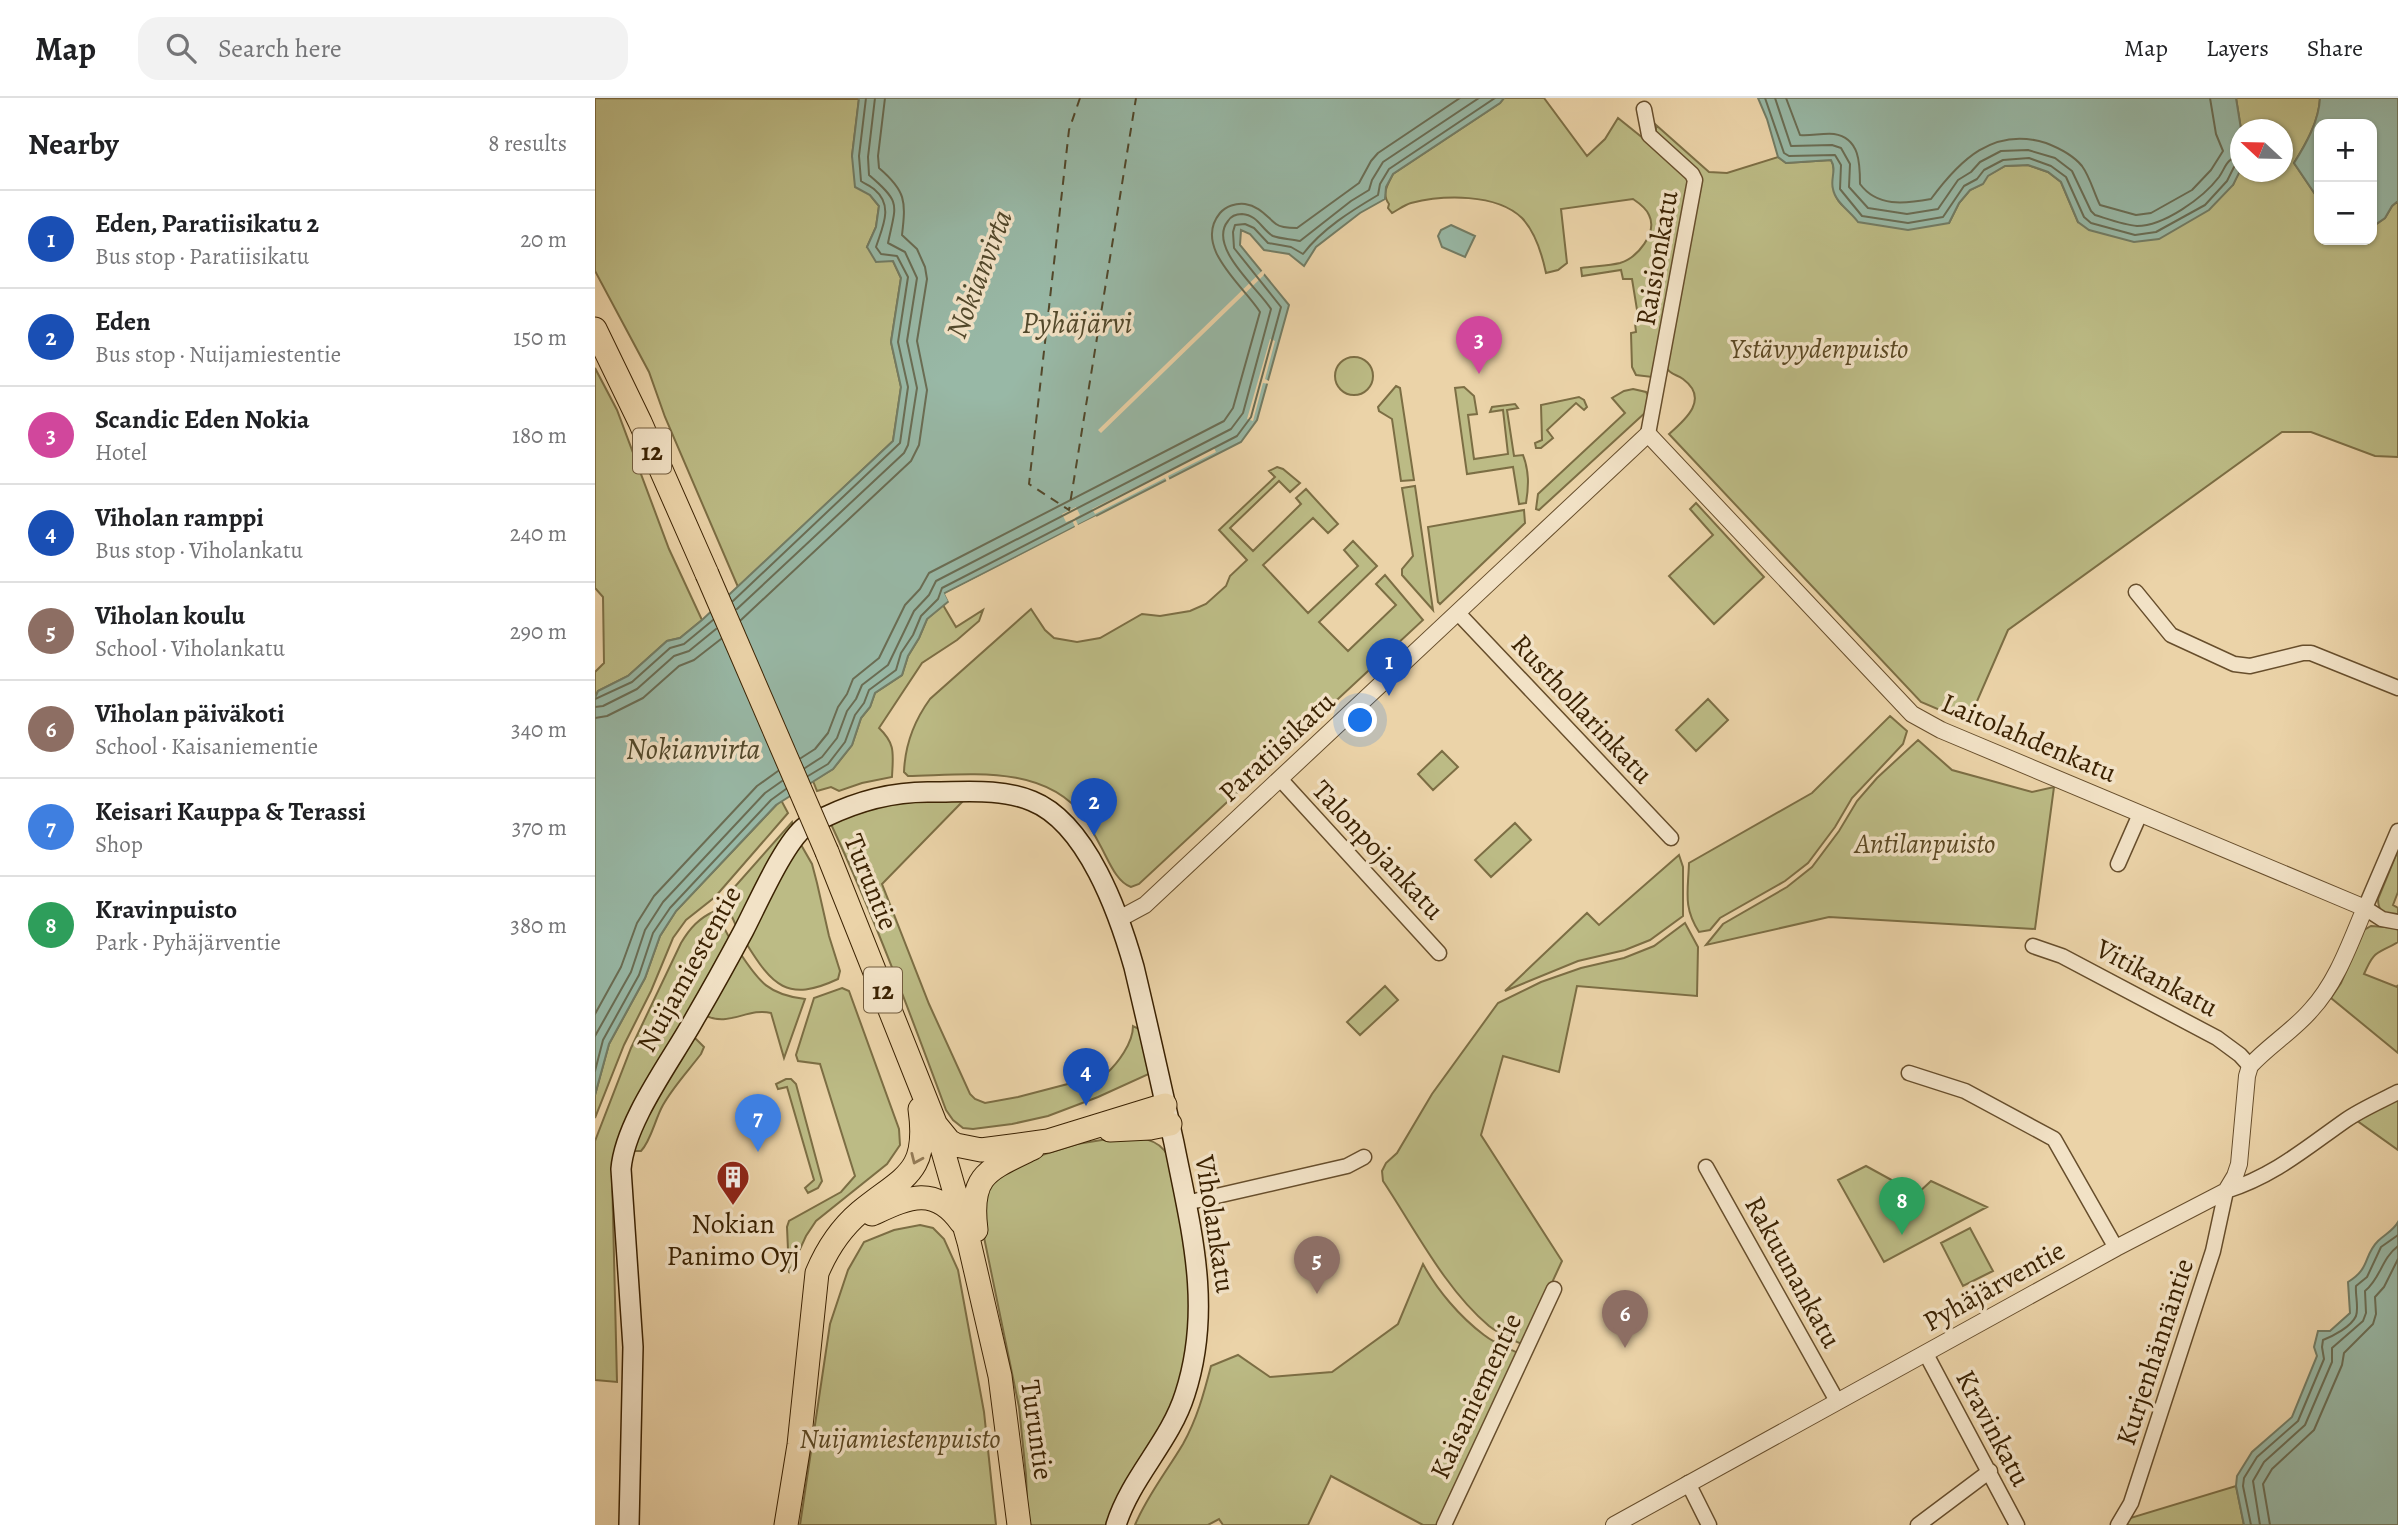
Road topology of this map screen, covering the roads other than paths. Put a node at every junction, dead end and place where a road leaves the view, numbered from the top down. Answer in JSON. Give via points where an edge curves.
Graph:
{"nodes":[{"id":1,"x":1644,"y":109,"type":"dead end"},
{"id":2,"x":595,"y":329,"type":"edge"},
{"id":3,"x":1648,"y":434,"type":"junction"},
{"id":4,"x":2136,"y":592,"type":"dead end"},
{"id":5,"x":1458,"y":613,"type":"junction"},
{"id":6,"x":2398,"y":688,"type":"edge"},
{"id":7,"x":1281,"y":779,"type":"junction"},
{"id":8,"x":2140,"y":814,"type":"junction"},
{"id":9,"x":2398,"y":831,"type":"edge"},
{"id":10,"x":1671,"y":838,"type":"dead end"},
{"id":11,"x":2118,"y":864,"type":"dead end"},
{"id":12,"x":2365,"y":908,"type":"junction"},
{"id":13,"x":1119,"y":919,"type":"junction"},
{"id":14,"x":2398,"y":922,"type":"edge"},
{"id":15,"x":2033,"y":946,"type":"dead end"},
{"id":16,"x":1439,"y":953,"type":"dead end"},
{"id":17,"x":2250,"y":1066,"type":"junction"},
{"id":18,"x":914,"y":1068,"type":"junction"},
{"id":19,"x":1909,"y":1073,"type":"dead end"},
{"id":20,"x":2398,"y":1091,"type":"edge"},
{"id":21,"x":1167,"y":1114,"type":"junction"},
{"id":22,"x":935,"y":1123,"type":"junction"},
{"id":23,"x":1048,"y":1141,"type":"junction"},
{"id":24,"x":1364,"y":1157,"type":"dead end"},
{"id":25,"x":1706,"y":1167,"type":"dead end"},
{"id":26,"x":2226,"y":1191,"type":"junction"},
{"id":27,"x":1187,"y":1203,"type":"junction"},
{"id":28,"x":966,"y":1228,"type":"junction"},
{"id":29,"x":836,"y":1236,"type":"junction"},
{"id":30,"x":2116,"y":1248,"type":"junction"},
{"id":31,"x":981,"y":1288,"type":"junction"},
{"id":32,"x":1554,"y":1289,"type":"dead end"},
{"id":33,"x":1926,"y":1353,"type":"junction"},
{"id":34,"x":1837,"y":1401,"type":"junction"},
{"id":35,"x":1990,"y":1471,"type":"junction"},
{"id":36,"x":1688,"y":1483,"type":"junction"},
{"id":37,"x":629,"y":1525,"type":"edge"},
{"id":38,"x":786,"y":1525,"type":"edge"},
{"id":39,"x":1019,"y":1525,"type":"edge"},
{"id":40,"x":1116,"y":1525,"type":"edge"},
{"id":41,"x":1444,"y":1525,"type":"edge"},
{"id":42,"x":1614,"y":1525,"type":"edge"},
{"id":43,"x":1709,"y":1525,"type":"edge"},
{"id":44,"x":1918,"y":1525,"type":"edge"},
{"id":45,"x":2017,"y":1525,"type":"edge"},
{"id":46,"x":2117,"y":1525,"type":"edge"}],
"edges":[{"from":1,"to":3,"type":"street","name":"Raisionkatu","via":[[1649,135],[1695,180]]},
{"from":2,"to":18,"type":"highway","name":"Turuntie","number":"12","bridge":true,"via":[[707,574]]},
{"from":3,"to":5,"type":"street","name":"Paratiisikatu"},
{"from":3,"to":8,"type":"street","name":"Laitolahdenkatu","via":[[1912,714]]},
{"from":4,"to":6,"type":"street","via":[[2171,635],[2234,664],[2250,666],[2311,653]]},
{"from":5,"to":7,"type":"street","name":"Paratiisikatu"},
{"from":5,"to":10,"type":"street","name":"Rusthollarinkatu"},
{"from":7,"to":13,"type":"street","name":"Paratiisikatu","via":[[1145,905]]},
{"from":7,"to":16,"type":"street","name":"Talonpojankatu"},
{"from":8,"to":11,"type":"street"},
{"from":8,"to":12,"type":"street","name":"Laitolahdenkatu"},
{"from":9,"to":12,"type":"street"},
{"from":12,"to":14,"type":"street"},
{"from":12,"to":17,"type":"street","via":[[2325,993]]},
{"from":13,"to":21,"type":"main road","name":"Viholankatu","via":[[1135,967]]},
{"from":13,"to":37,"type":"main road","name":"Nuijamiestentie","via":[[1069,826],[1046,807],[1019,796],[997,792],[894,794],[859,802],[806,826],[783,856],[625,1144],[622,1203],[633,1347]]},
{"from":15,"to":17,"type":"street","name":"Vitikankatu","via":[[2062,956],[2217,1038]]},
{"from":17,"to":26,"type":"street","via":[[2239,1164]]},
{"from":18,"to":22,"type":"highway","name":"Turuntie","number":"12"},
{"from":18,"to":29,"type":"highway","one_way":true,"via":[[922,1125],[920,1154],[908,1175]]},
{"from":19,"to":30,"type":"street","via":[[1965,1091],[2054,1139]]},
{"from":20,"to":26,"type":"street","name":"Pyhäjärventie","via":[[2346,1120],[2299,1156]]},
{"from":21,"to":23,"type":"highway","via":[[1150,1128],[1086,1131]]},
{"from":21,"to":27,"type":"main road","name":"Viholankatu"},
{"from":22,"to":23,"type":"highway","via":[[949,1141],[971,1149]]},
{"from":22,"to":28,"type":"highway","name":"Turuntie","number":"12"},
{"from":23,"to":31,"type":"highway","via":[[993,1169],[977,1188],[974,1215]]},
{"from":24,"to":27,"type":"street","via":[[1347,1166]]},
{"from":25,"to":34,"type":"street","name":"Rakuunankatu"},
{"from":26,"to":30,"type":"street","name":"Pyhäjärventie"},
{"from":26,"to":46,"type":"street","name":"Kurjenhännäntie","via":[[2210,1262],[2131,1503]]},
{"from":27,"to":40,"type":"main road","name":"Viholankatu","via":[[1199,1296],[1192,1368],[1175,1419],[1128,1496]]},
{"from":28,"to":29,"type":"highway","via":[[940,1201],[921,1197],[892,1205]]},
{"from":28,"to":31,"type":"highway","name":"Turuntie","number":"12"},
{"from":29,"to":38,"type":"highway","via":[[817,1273]]},
{"from":30,"to":33,"type":"street","name":"Pyhäjärventie"},
{"from":31,"to":39,"type":"highway","name":"Turuntie","number":"12","via":[[1000,1376]]},
{"from":32,"to":41,"type":"street","name":"Kaisaniementie"},
{"from":33,"to":34,"type":"street","name":"Pyhäjärventie"},
{"from":33,"to":35,"type":"street","name":"Kravinkatu"},
{"from":34,"to":36,"type":"street","name":"Pyhäjärventie"},
{"from":35,"to":44,"type":"street"},
{"from":35,"to":45,"type":"street","name":"Kravinkatu"},
{"from":36,"to":42,"type":"street","name":"Pyhäjärventie"},
{"from":36,"to":43,"type":"street"}]}
